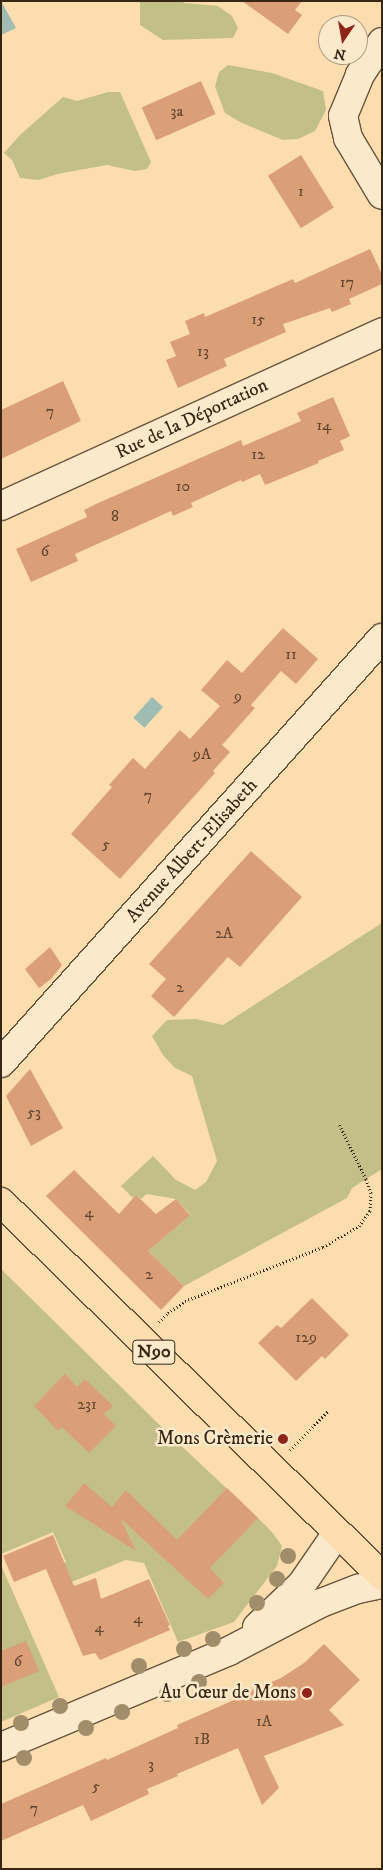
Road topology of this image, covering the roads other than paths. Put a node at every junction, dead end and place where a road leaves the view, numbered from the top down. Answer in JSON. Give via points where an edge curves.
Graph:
{"nodes":[{"id":1,"x":382,"y":42,"type":"edge"},
{"id":2,"x":382,"y":195,"type":"edge"},
{"id":3,"x":382,"y":332,"type":"edge"},
{"id":4,"x":1,"y":506,"type":"edge"},
{"id":5,"x":382,"y":638,"type":"edge"},
{"id":6,"x":1,"y":1063,"type":"edge"},
{"id":7,"x":1,"y":1202,"type":"edge"},
{"id":8,"x":337,"y":1533,"type":"junction"},
{"id":9,"x":382,"y":1576,"type":"edge"},
{"id":10,"x":382,"y":1584,"type":"edge"},
{"id":11,"x":229,"y":1651,"type":"junction"},
{"id":12,"x":1,"y":1747,"type":"edge"}],
"edges":[{"from":1,"to":2,"type":"street","via":[[360,75],[344,116],[348,138]]},
{"from":3,"to":4,"type":"street","name":"Rue de la Déportation"},
{"from":5,"to":6,"type":"street","name":"Avenue Albert-Elisabeth"},
{"from":7,"to":8,"type":"main road","number":"N90"},
{"from":8,"to":9,"type":"main road","number":"N90"},
{"from":8,"to":11,"type":"street","via":[[302,1584]]},
{"from":10,"to":11,"type":"street","via":[[321,1603]]},
{"from":11,"to":12,"type":"street"}]}
